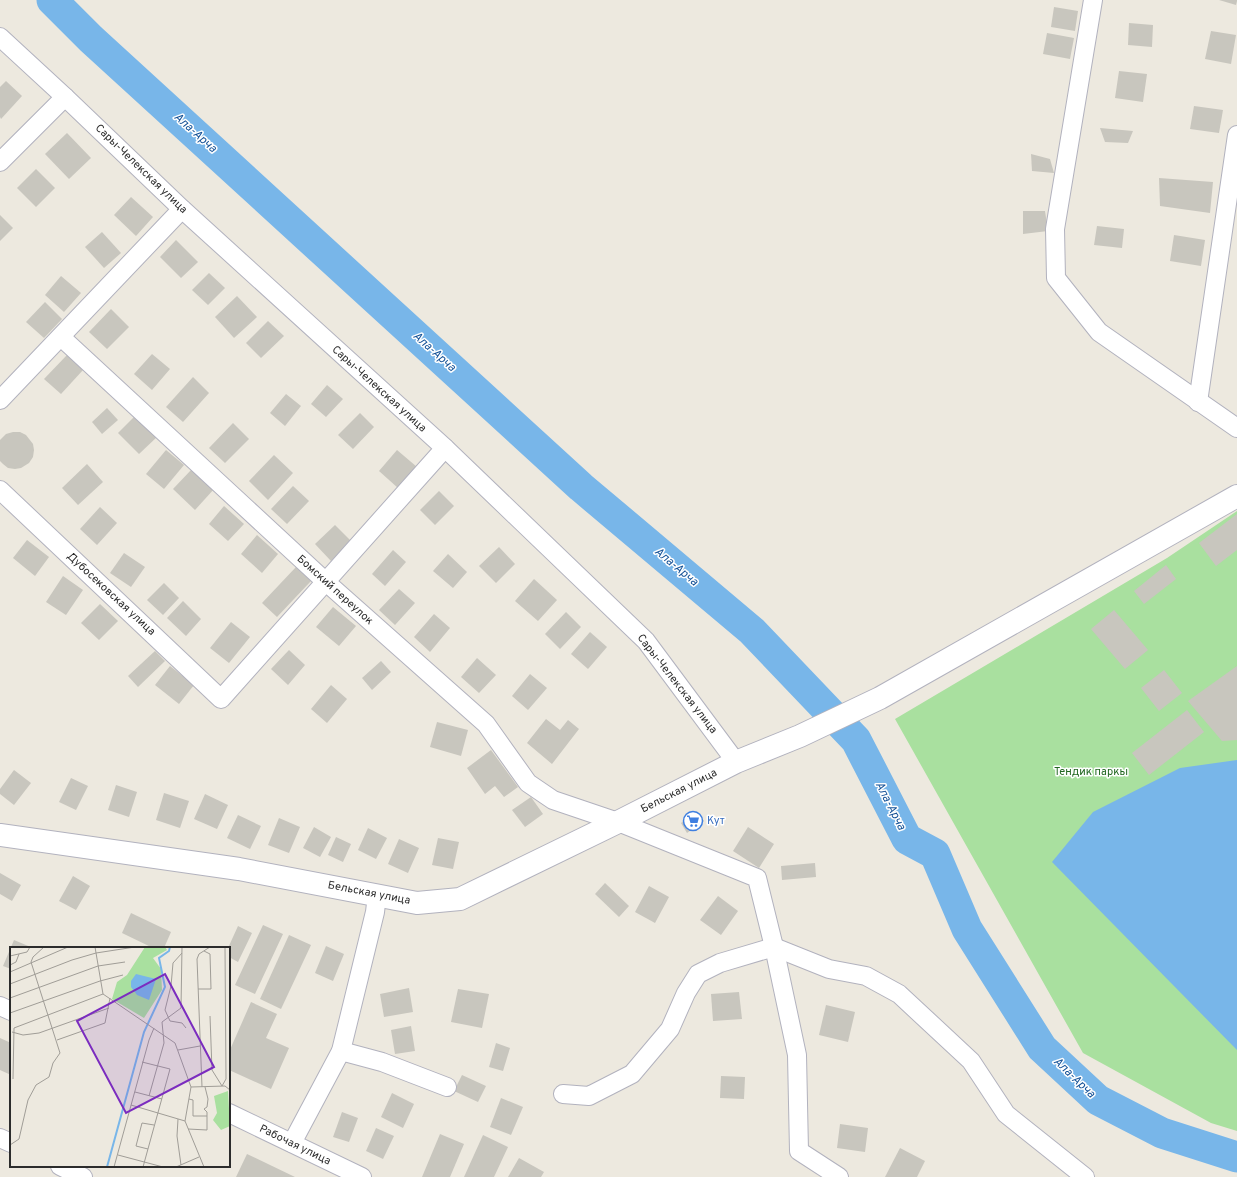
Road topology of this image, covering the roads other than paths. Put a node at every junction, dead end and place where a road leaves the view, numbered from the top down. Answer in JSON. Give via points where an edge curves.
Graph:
{"nodes":[{"id":1,"x":1093,"y":0,"type":"edge"},
{"id":2,"x":0,"y":37,"type":"edge"},
{"id":3,"x":65,"y":97,"type":"junction"},
{"id":4,"x":1237,"y":135,"type":"edge"},
{"id":5,"x":0,"y":162,"type":"edge"},
{"id":6,"x":182,"y":209,"type":"junction"},
{"id":7,"x":61,"y":337,"type":"junction"},
{"id":8,"x":0,"y":400,"type":"edge"},
{"id":9,"x":1198,"y":402,"type":"junction"},
{"id":10,"x":1237,"y":428,"type":"edge"},
{"id":11,"x":444,"y":448,"type":"junction"},
{"id":12,"x":0,"y":490,"type":"edge"},
{"id":13,"x":1237,"y":496,"type":"edge"},
{"id":14,"x":326,"y":582,"type":"junction"},
{"id":15,"x":736,"y":762,"type":"junction"},
{"id":16,"x":618,"y":822,"type":"junction"},
{"id":17,"x":0,"y":835,"type":"edge"},
{"id":18,"x":377,"y":895,"type":"junction"},
{"id":19,"x":774,"y":947,"type":"junction"},
{"id":20,"x":0,"y":1006,"type":"edge"},
{"id":21,"x":10,"y":1011,"type":"edge"},
{"id":22,"x":341,"y":1051,"type":"junction"},
{"id":23,"x":447,"y":1087,"type":"dead end"},
{"id":24,"x":563,"y":1094,"type":"dead end"},
{"id":25,"x":230,"y":1113,"type":"edge"},
{"id":26,"x":0,"y":1138,"type":"edge"},
{"id":27,"x":10,"y":1143,"type":"edge"},
{"id":28,"x":292,"y":1143,"type":"junction"},
{"id":29,"x":62,"y":1167,"type":"edge"},
{"id":30,"x":83,"y":1177,"type":"edge"},
{"id":31,"x":362,"y":1177,"type":"edge"},
{"id":32,"x":839,"y":1177,"type":"edge"},
{"id":33,"x":1085,"y":1177,"type":"edge"}],
"edges":[{"from":1,"to":9,"type":"street","via":[[1055,229],[1056,278],[1099,332]]},
{"from":2,"to":3,"type":"street","name":"Сары-Челекская улица"},
{"from":3,"to":5,"type":"street"},
{"from":3,"to":6,"type":"street","name":"Сары-Челекская улица"},
{"from":4,"to":9,"type":"street"},
{"from":6,"to":7,"type":"street"},
{"from":6,"to":11,"type":"street","name":"Сары-Челекская улица"},
{"from":7,"to":8,"type":"street"},
{"from":7,"to":14,"type":"street","name":"Бомский переулок"},
{"from":9,"to":10,"type":"street"},
{"from":11,"to":14,"type":"street"},
{"from":11,"to":15,"type":"street","name":"Сары-Челекская улица","via":[[646,641]]},
{"from":12,"to":14,"type":"street","name":"Дубосековская улица","via":[[221,699]]},
{"from":13,"to":15,"type":"street","name":"Бельская улица","via":[[880,698],[800,736]]},
{"from":14,"to":16,"type":"street","name":"Бомский переулок","via":[[486,724],[528,783],[553,800]]},
{"from":15,"to":16,"type":"street","name":"Бельская улица"},
{"from":16,"to":18,"type":"street","name":"Бельская улица","via":[[460,899],[417,902]]},
{"from":16,"to":19,"type":"street","name":"Бомский переулок","via":[[757,878]]},
{"from":17,"to":18,"type":"street","name":"Бельская улица","via":[[239,868]]},
{"from":18,"to":22,"type":"street"},
{"from":19,"to":24,"type":"street","via":[[720,963],[698,974],[686,993],[670,1030],[632,1074],[589,1096]]},
{"from":19,"to":32,"type":"street","via":[[797,1055],[799,1151]]},
{"from":19,"to":33,"type":"street","via":[[829,969],[866,976],[899,994],[972,1061],[1006,1114]]},
{"from":20,"to":21,"type":"street"},
{"from":22,"to":23,"type":"street","via":[[382,1062]]},
{"from":22,"to":28,"type":"street"},
{"from":25,"to":28,"type":"street","name":"Рабочая улица"},
{"from":26,"to":27,"type":"street"},
{"from":28,"to":31,"type":"street","name":"Рабочая улица"},
{"from":29,"to":30,"type":"street"}]}
